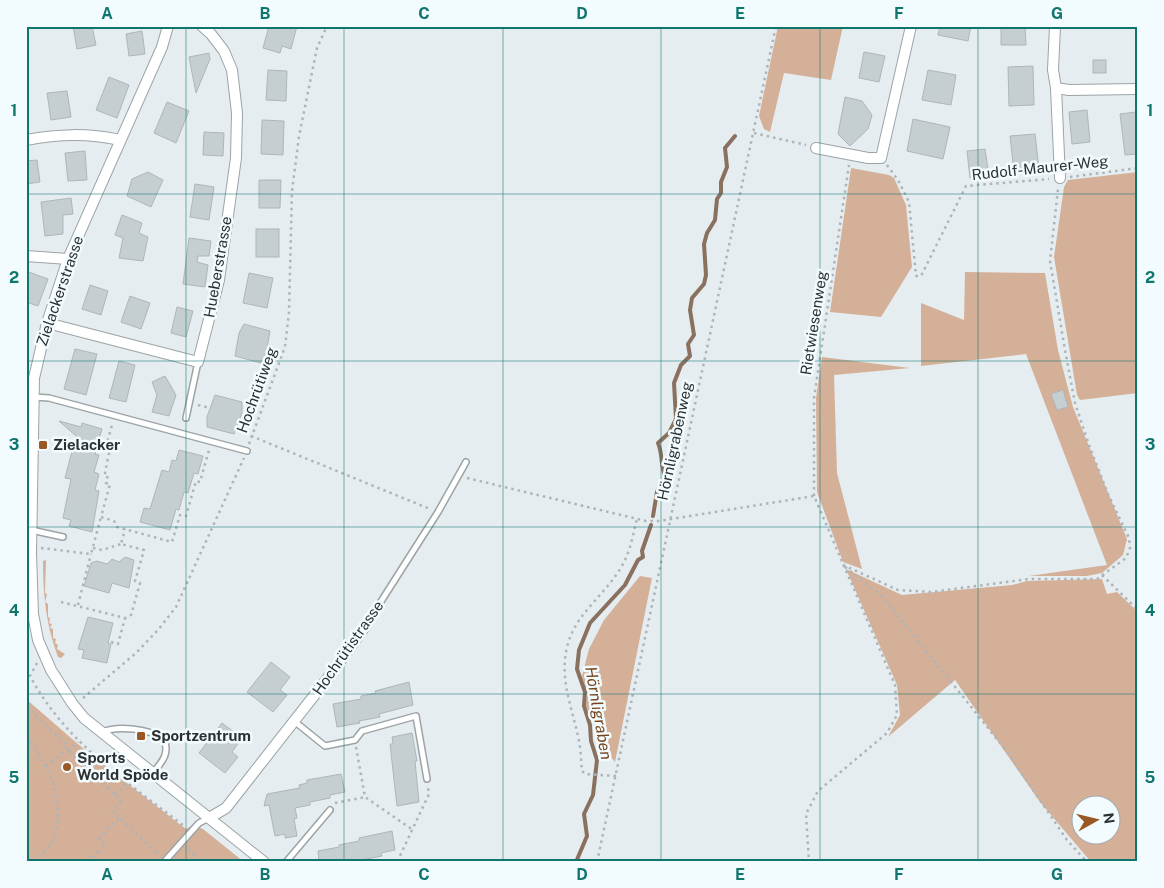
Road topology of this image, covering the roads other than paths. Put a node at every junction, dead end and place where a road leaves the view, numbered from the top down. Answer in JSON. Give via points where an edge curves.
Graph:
{"nodes":[{"id":1,"x":168,"y":26,"type":"edge"},
{"id":2,"x":202,"y":26,"type":"edge"},
{"id":3,"x":911,"y":26,"type":"edge"},
{"id":4,"x":1055,"y":26,"type":"edge"},
{"id":5,"x":1056,"y":88,"type":"junction"},
{"id":6,"x":1138,"y":88,"type":"edge"},
{"id":7,"x":26,"y":140,"type":"edge"},
{"id":8,"x":120,"y":140,"type":"junction"},
{"id":9,"x":816,"y":148,"type":"road end"},
{"id":10,"x":1060,"y":178,"type":"road end"},
{"id":11,"x":26,"y":256,"type":"edge"},
{"id":12,"x":68,"y":259,"type":"junction"},
{"id":13,"x":46,"y":323,"type":"junction"},
{"id":14,"x":198,"y":362,"type":"junction"},
{"id":15,"x":30,"y":378,"type":"edge"},
{"id":16,"x":34,"y":397,"type":"junction"},
{"id":17,"x":186,"y":418,"type":"dead end"},
{"id":18,"x":247,"y":451,"type":"road end"},
{"id":19,"x":466,"y":462,"type":"dead end"},
{"id":20,"x":31,"y":530,"type":"junction"},
{"id":21,"x":64,"y":537,"type":"dead end"},
{"id":22,"x":366,"y":625,"type":"joint"},
{"id":23,"x":294,"y":721,"type":"junction"},
{"id":24,"x":100,"y":733,"type":"junction"},
{"id":25,"x":152,"y":774,"type":"junction"},
{"id":26,"x":427,"y":779,"type":"road end"},
{"id":27,"x":330,"y":810,"type":"road end"},
{"id":28,"x":209,"y":818,"type":"junction"},
{"id":29,"x":164,"y":861,"type":"edge"},
{"id":30,"x":264,"y":862,"type":"edge"},
{"id":31,"x":286,"y":862,"type":"edge"}],
"edges":[{"from":1,"to":8,"type":"street","name":"Zielackerstrasse","via":[[162,47]]},
{"from":2,"to":14,"type":"street","name":"Hueberstrasse","via":[[224,51],[232,70],[237,113],[236,158],[219,280]]},
{"from":3,"to":9,"type":"street","via":[[881,158]]},
{"from":4,"to":5,"type":"street","via":[[1052,70]]},
{"from":5,"to":6,"type":"street"},
{"from":5,"to":10,"type":"street"},
{"from":7,"to":8,"type":"street","via":[[94,134]]},
{"from":8,"to":12,"type":"street","name":"Zielackerstrasse"},
{"from":11,"to":12,"type":"street"},
{"from":12,"to":13,"type":"street","name":"Zielackerstrasse"},
{"from":13,"to":14,"type":"street"},
{"from":13,"to":15,"type":"street","name":"Zielackerstrasse"},
{"from":14,"to":17,"type":"lane"},
{"from":15,"to":16,"type":"street","name":"Zielackerstrasse"},
{"from":16,"to":18,"type":"lane","via":[[49,398]]},
{"from":16,"to":20,"type":"street","name":"Zielackerstrasse"},
{"from":19,"to":22,"type":"lane","name":"Hochrütistrasse"},
{"from":20,"to":21,"type":"lane"},
{"from":20,"to":24,"type":"street","name":"Zielackerstrasse","via":[[31,593],[38,640],[51,670],[74,706]]},
{"from":22,"to":23,"type":"street","name":"Hochrütistrasse"},
{"from":23,"to":26,"type":"lane","via":[[325,746],[355,740],[362,731],[416,716]]},
{"from":23,"to":28,"type":"street","name":"Hochrütistrasse","via":[[226,808]]},
{"from":24,"to":25,"type":"street","name":"Zielackerstrasse"},
{"from":24,"to":25,"type":"lane","via":[[110,729],[150,732],[164,739],[167,747],[165,756]]},
{"from":25,"to":28,"type":"street","name":"Zielackerstrasse"},
{"from":27,"to":31,"type":"lane"},
{"from":28,"to":29,"type":"lane","via":[[199,823]]},
{"from":28,"to":30,"type":"street","name":"Zielackerstrasse"}]}
